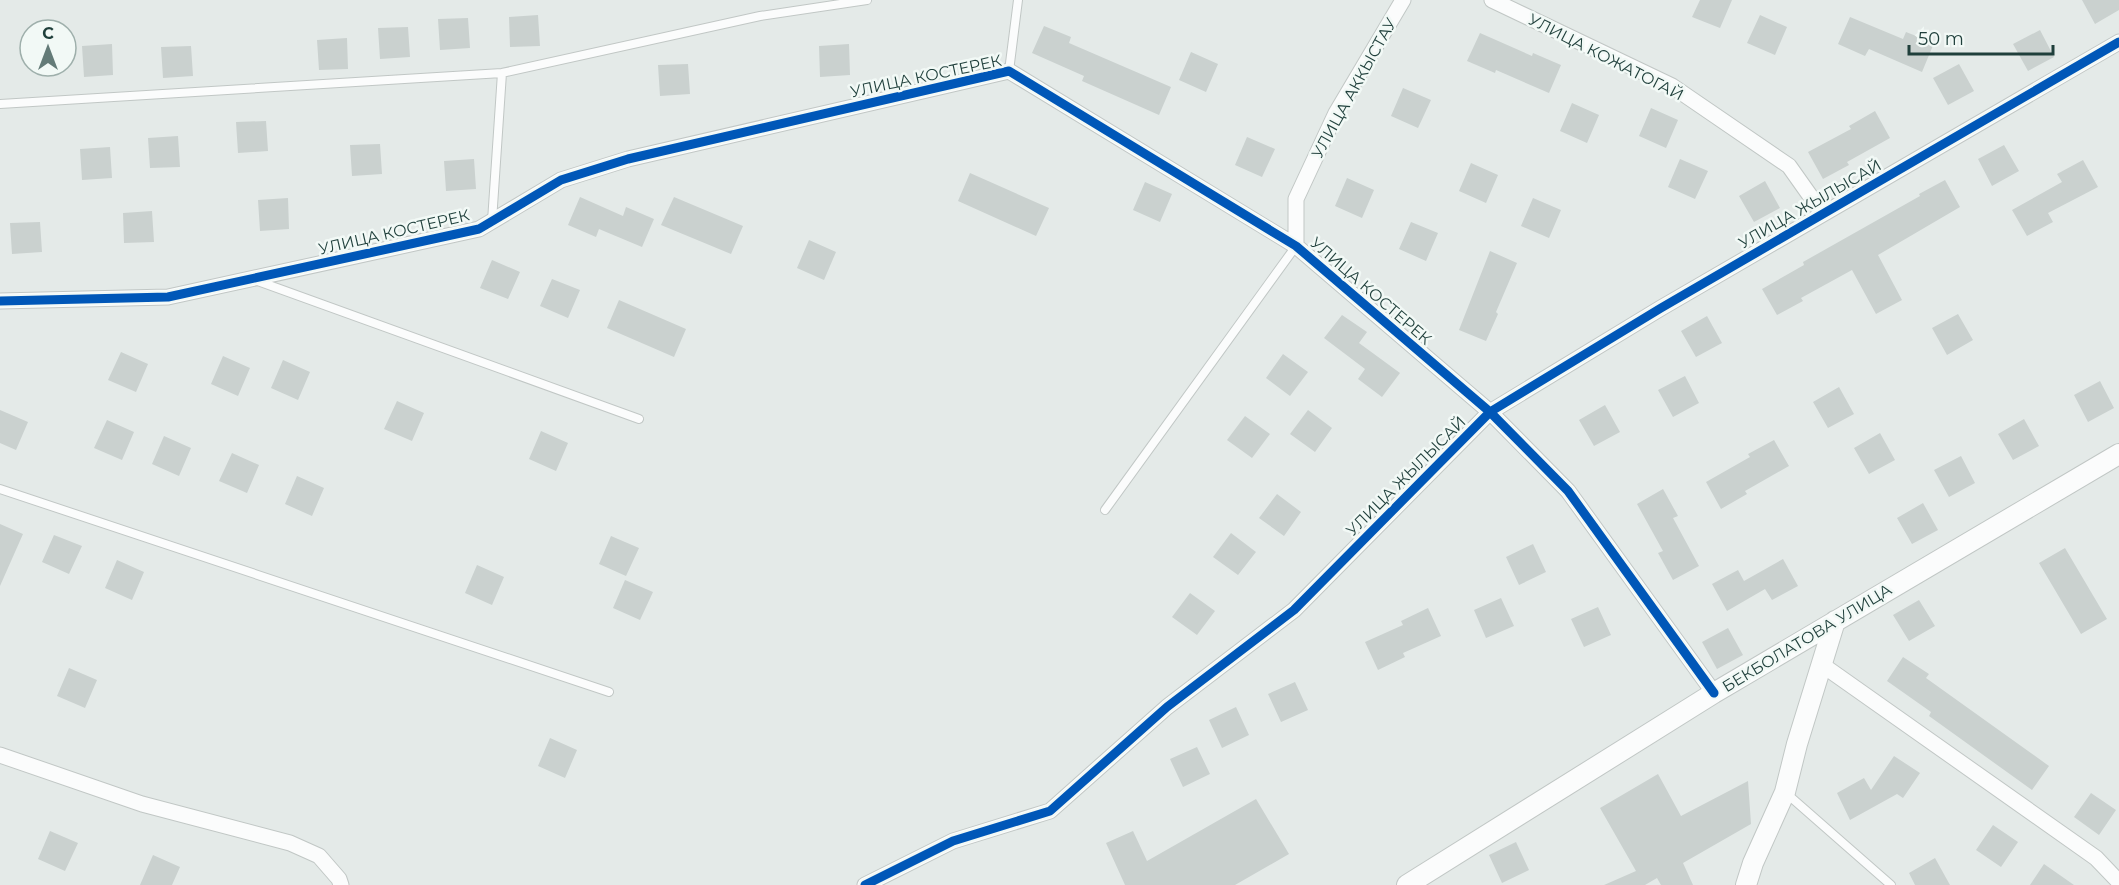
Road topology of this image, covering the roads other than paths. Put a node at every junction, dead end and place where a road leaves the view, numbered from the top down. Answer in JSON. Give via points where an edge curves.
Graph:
{"nodes":[{"id":1,"x":867,"y":0,"type":"edge"},
{"id":2,"x":1018,"y":0,"type":"edge"},
{"id":3,"x":1403,"y":0,"type":"edge"},
{"id":4,"x":1492,"y":0,"type":"edge"},
{"id":5,"x":2119,"y":42,"type":"edge"},
{"id":6,"x":1009,"y":71,"type":"junction"},
{"id":7,"x":502,"y":73,"type":"junction"},
{"id":8,"x":0,"y":104,"type":"edge"},
{"id":9,"x":1823,"y":214,"type":"junction"},
{"id":10,"x":492,"y":221,"type":"junction"},
{"id":11,"x":1296,"y":246,"type":"junction"},
{"id":12,"x":251,"y":279,"type":"junction"},
{"id":13,"x":0,"y":301,"type":"edge"},
{"id":14,"x":1490,"y":412,"type":"junction"},
{"id":15,"x":639,"y":419,"type":"dead end"},
{"id":16,"x":2119,"y":454,"type":"edge"},
{"id":17,"x":0,"y":489,"type":"edge"},
{"id":18,"x":1105,"y":510,"type":"dead end"},
{"id":19,"x":1835,"y":621,"type":"junction"},
{"id":20,"x":1821,"y":664,"type":"junction"},
{"id":21,"x":609,"y":692,"type":"dead end"},
{"id":22,"x":1714,"y":693,"type":"junction"},
{"id":23,"x":0,"y":755,"type":"edge"},
{"id":24,"x":1785,"y":792,"type":"junction"},
{"id":25,"x":2119,"y":882,"type":"edge"},
{"id":26,"x":341,"y":885,"type":"edge"},
{"id":27,"x":865,"y":885,"type":"edge"},
{"id":28,"x":1407,"y":885,"type":"edge"},
{"id":29,"x":1746,"y":885,"type":"edge"},
{"id":30,"x":1891,"y":885,"type":"edge"}],
"edges":[{"from":1,"to":7,"type":"lane","via":[[760,16]]},
{"from":2,"to":6,"type":"lane"},
{"from":3,"to":11,"type":"street","name":"УЛИЦА АККЫСТАУ","via":[[1336,113],[1296,199]]},
{"from":4,"to":9,"type":"street","name":"УЛИЦА КОЖАТОГАЙ","via":[[1672,86],[1789,166]]},
{"from":5,"to":9,"type":"street","name":"УЛИЦА ЖЫЛЫСАЙ"},
{"from":6,"to":10,"type":"street","name":"УЛИЦА КОСТЕРЕК","via":[[628,159],[561,180]]},
{"from":6,"to":11,"type":"street","name":"УЛИЦА КОСТЕРЕК"},
{"from":7,"to":8,"type":"lane"},
{"from":7,"to":10,"type":"lane"},
{"from":9,"to":14,"type":"street","name":"УЛИЦА ЖЫЛЫСАЙ"},
{"from":10,"to":12,"type":"street","name":"УЛИЦА КОСТЕРЕК","via":[[480,229]]},
{"from":11,"to":14,"type":"street","name":"УЛИЦА КОСТЕРЕК"},
{"from":11,"to":18,"type":"lane"},
{"from":12,"to":13,"type":"street","name":"УЛИЦА КОСТЕРЕК","via":[[168,297]]},
{"from":12,"to":15,"type":"lane"},
{"from":14,"to":22,"type":"street","name":"УЛИЦА КОСТЕРЕК","via":[[1568,491]]},
{"from":14,"to":27,"type":"street","name":"УЛИЦА ЖЫЛЫСАЙ","via":[[1294,610],[1167,707],[1050,811],[953,841]]},
{"from":16,"to":19,"type":"street","name":"БЕКБОЛАТОВА УЛИЦА"},
{"from":17,"to":21,"type":"lane"},
{"from":19,"to":20,"type":"street"},
{"from":19,"to":22,"type":"street","name":"БЕКБОЛАТОВА УЛИЦА"},
{"from":20,"to":24,"type":"street"},
{"from":20,"to":25,"type":"street","via":[[2096,858]]},
{"from":22,"to":28,"type":"street","name":"БЕКБОЛАТОВА УЛИЦА"},
{"from":23,"to":26,"type":"street","via":[[142,804],[290,843],[318,856]]},
{"from":24,"to":29,"type":"street"},
{"from":24,"to":30,"type":"lane"}]}
